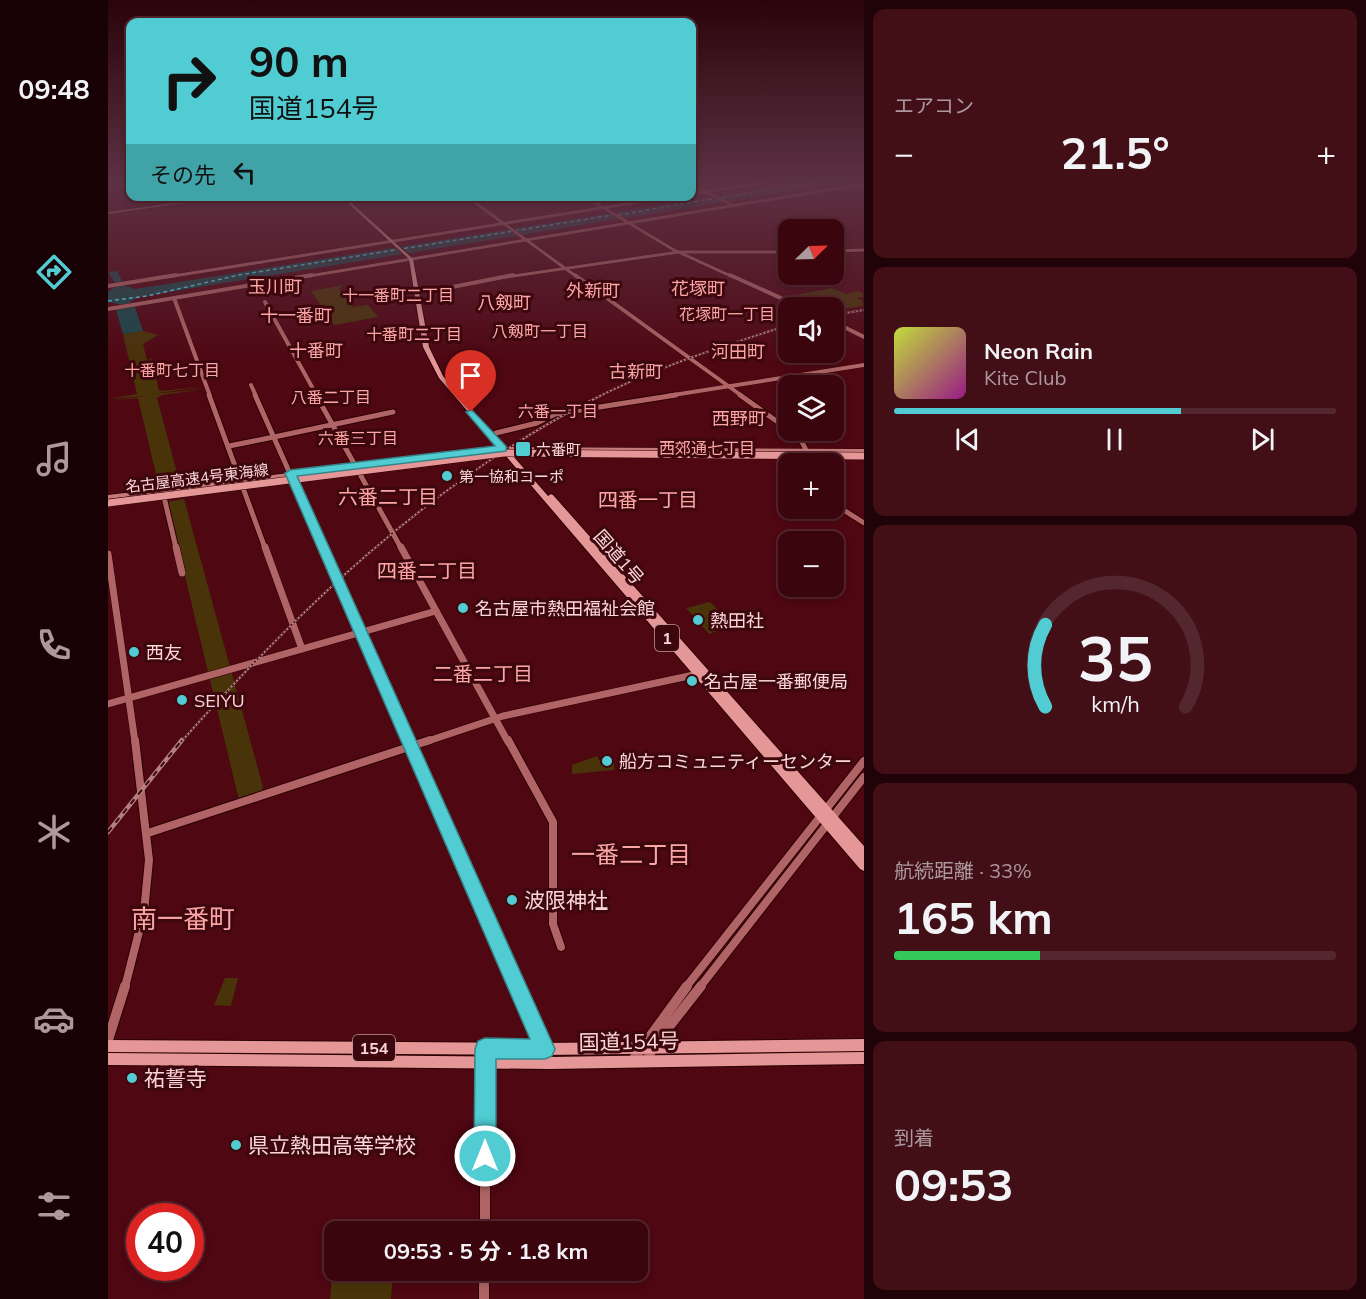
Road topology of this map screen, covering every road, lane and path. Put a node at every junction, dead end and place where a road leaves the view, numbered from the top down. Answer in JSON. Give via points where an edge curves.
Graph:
{"nodes":[{"id":1,"x":397,"y":243,"type":"joint"},
{"id":2,"x":509,"y":243,"type":"edge"},
{"id":3,"x":532,"y":243,"type":"edge"},
{"id":4,"x":664,"y":243,"type":"edge"},
{"id":5,"x":844,"y":250,"type":"edge"},
{"id":6,"x":864,"y":250,"type":"edge"},
{"id":7,"x":680,"y":252,"type":"junction"},
{"id":8,"x":778,"y":252,"type":"edge"},
{"id":9,"x":410,"y":256,"type":"junction"},
{"id":10,"x":565,"y":266,"type":"junction"},
{"id":11,"x":110,"y":286,"type":"edge"},
{"id":12,"x":418,"y":291,"type":"junction"},
{"id":13,"x":779,"y":297,"type":"edge"},
{"id":14,"x":174,"y":298,"type":"junction"},
{"id":15,"x":265,"y":302,"type":"dead end"},
{"id":16,"x":108,"y":309,"type":"edge"},
{"id":17,"x":844,"y":327,"type":"edge"},
{"id":18,"x":864,"y":337,"type":"edge"},
{"id":19,"x":864,"y":365,"type":"edge"},
{"id":20,"x":251,"y":385,"type":"dead end"},
{"id":21,"x":729,"y":386,"type":"junction"},
{"id":22,"x":393,"y":412,"type":"dead end"},
{"id":23,"x":778,"y":422,"type":"edge"},
{"id":24,"x":332,"y":424,"type":"junction"},
{"id":25,"x":496,"y":433,"type":"junction"},
{"id":26,"x":274,"y":437,"type":"junction"},
{"id":27,"x":802,"y":441,"type":"edge"},
{"id":28,"x":229,"y":446,"type":"junction"},
{"id":29,"x":693,"y":449,"type":"junction"},
{"id":30,"x":508,"y":451,"type":"junction"},
{"id":31,"x":587,"y":453,"type":"junction"},
{"id":32,"x":778,"y":453,"type":"edge"},
{"id":33,"x":808,"y":453,"type":"joint"},
{"id":34,"x":844,"y":454,"type":"edge"},
{"id":35,"x":864,"y":454,"type":"edge"},
{"id":36,"x":774,"y":455,"type":"junction"},
{"id":37,"x":459,"y":459,"type":"junction"},
{"id":38,"x":355,"y":465,"type":"junction"},
{"id":39,"x":360,"y":473,"type":"junction"},
{"id":40,"x":292,"y":477,"type":"junction"},
{"id":41,"x":241,"y":480,"type":"junction"},
{"id":42,"x":198,"y":485,"type":"junction"},
{"id":43,"x":244,"y":487,"type":"junction"},
{"id":44,"x":190,"y":493,"type":"junction"},
{"id":45,"x":164,"y":497,"type":"junction"},
{"id":46,"x":108,"y":501,"type":"edge"},
{"id":47,"x":844,"y":510,"type":"edge"},
{"id":48,"x":864,"y":523,"type":"edge"},
{"id":49,"x":108,"y":554,"type":"edge"},
{"id":50,"x":182,"y":573,"type":"dead end"},
{"id":51,"x":436,"y":610,"type":"junction"},
{"id":52,"x":361,"y":632,"type":"junction"},
{"id":53,"x":302,"y":649,"type":"junction"},
{"id":54,"x":698,"y":674,"type":"junction"},
{"id":55,"x":129,"y":698,"type":"junction"},
{"id":56,"x":108,"y":704,"type":"edge"},
{"id":57,"x":495,"y":718,"type":"junction"},
{"id":58,"x":412,"y":746,"type":"junction"},
{"id":59,"x":864,"y":761,"type":"edge"},
{"id":60,"x":864,"y":777,"type":"edge"},
{"id":61,"x":826,"y":817,"type":"junction"},
{"id":62,"x":148,"y":833,"type":"junction"},
{"id":63,"x":864,"y":854,"type":"edge"},
{"id":64,"x":864,"y":867,"type":"edge"},
{"id":65,"x":561,"y":947,"type":"dead end"},
{"id":66,"x":108,"y":1040,"type":"edge"},
{"id":67,"x":864,"y":1045,"type":"edge"},
{"id":68,"x":108,"y":1046,"type":"edge"},
{"id":69,"x":647,"y":1048,"type":"junction"},
{"id":70,"x":545,"y":1049,"type":"junction"},
{"id":71,"x":486,"y":1055,"type":"junction"},
{"id":72,"x":864,"y":1058,"type":"edge"},
{"id":73,"x":108,"y":1059,"type":"edge"},
{"id":74,"x":633,"y":1060,"type":"junction"},
{"id":75,"x":647,"y":1060,"type":"junction"},
{"id":76,"x":550,"y":1063,"type":"junction"},
{"id":77,"x":485,"y":1221,"type":"edge"},
{"id":78,"x":484,"y":1281,"type":"edge"},
{"id":79,"x":484,"y":1299,"type":"edge"}],
"edges":[{"from":1,"to":9,"type":"highway"},
{"from":1,"to":11,"type":"street"},
{"from":2,"to":9,"type":"street"},
{"from":3,"to":10,"type":"street"},
{"from":4,"to":7,"type":"street"},
{"from":5,"to":6,"type":"street"},
{"from":7,"to":8,"type":"street"},
{"from":7,"to":10,"type":"street"},
{"from":7,"to":13,"type":"street"},
{"from":9,"to":12,"type":"highway","name":"国道1号","number":"1"},
{"from":9,"to":14,"type":"street"},
{"from":10,"to":12,"type":"street"},
{"from":10,"to":21,"type":"street"},
{"from":12,"to":25,"type":"highway","name":"国道1号","number":"1","via":[[439,363]]},
{"from":12,"to":30,"type":"highway","name":"国道1号","number":"1","via":[[426,347],[434,364]]},
{"from":14,"to":16,"type":"street"},
{"from":14,"to":28,"type":"street"},
{"from":15,"to":24,"type":"street"},
{"from":17,"to":18,"type":"street"},
{"from":19,"to":21,"type":"street"},
{"from":20,"to":26,"type":"street"},
{"from":21,"to":23,"type":"street"},
{"from":21,"to":25,"type":"street","via":[[555,414],[537,423]]},
{"from":22,"to":24,"type":"street"},
{"from":24,"to":26,"type":"street"},
{"from":24,"to":38,"type":"street"},
{"from":25,"to":30,"type":"highway","name":"国道1号","number":"1"},
{"from":26,"to":28,"type":"street"},
{"from":26,"to":40,"type":"street"},
{"from":27,"to":33,"type":"street"},
{"from":28,"to":41,"type":"street"},
{"from":29,"to":30,"type":"main road"},
{"from":29,"to":33,"type":"main road"},
{"from":29,"to":35,"type":"highway","bridge":true},
{"from":30,"to":31,"type":"main road"},
{"from":30,"to":37,"type":"main road"},
{"from":30,"to":38,"type":"main road"},
{"from":30,"to":54,"type":"highway","name":"国道1号","number":"1"},
{"from":30,"to":61,"type":"highway","name":"国道1号","number":"1"},
{"from":31,"to":32,"type":"main road"},
{"from":31,"to":36,"type":"highway","bridge":true},
{"from":34,"to":35,"type":"main road"},
{"from":35,"to":36,"type":"highway","name":"名古屋高速4号東海線","bridge":true},
{"from":35,"to":46,"type":"highway","name":"名古屋高速4号東海線","bridge":true,"via":[[505,450]]},
{"from":36,"to":44,"type":"highway","name":"名古屋高速4号東海線","bridge":true,"via":[[504,453]]},
{"from":37,"to":39,"type":"main road"},
{"from":37,"to":44,"type":"highway","bridge":true},
{"from":38,"to":39,"type":"street"},
{"from":38,"to":40,"type":"main road"},
{"from":39,"to":40,"type":"main road"},
{"from":39,"to":51,"type":"street"},
{"from":40,"to":41,"type":"main road"},
{"from":40,"to":43,"type":"main road"},
{"from":40,"to":52,"type":"street"},
{"from":41,"to":42,"type":"main road"},
{"from":41,"to":43,"type":"street"},
{"from":42,"to":46,"type":"main road"},
{"from":42,"to":46,"type":"highway","bridge":true},
{"from":43,"to":45,"type":"main road"},
{"from":43,"to":53,"type":"street"},
{"from":44,"to":46,"type":"highway","name":"名古屋高速4号東海線","bridge":true},
{"from":45,"to":46,"type":"main road"},
{"from":45,"to":50,"type":"street"},
{"from":47,"to":48,"type":"street"},
{"from":49,"to":55,"type":"street"},
{"from":51,"to":52,"type":"street"},
{"from":51,"to":57,"type":"street"},
{"from":52,"to":53,"type":"street"},
{"from":52,"to":58,"type":"street"},
{"from":53,"to":55,"type":"street"},
{"from":54,"to":57,"type":"street"},
{"from":54,"to":61,"type":"highway","name":"国道1号","number":"1"},
{"from":55,"to":56,"type":"street"},
{"from":55,"to":62,"type":"street"},
{"from":57,"to":58,"type":"street"},
{"from":57,"to":65,"type":"street","via":[[553,822],[553,924]]},
{"from":58,"to":62,"type":"street"},
{"from":58,"to":70,"type":"street"},
{"from":59,"to":61,"type":"street"},
{"from":60,"to":61,"type":"street"},
{"from":61,"to":63,"type":"highway","name":"国道1号","number":"1"},
{"from":61,"to":64,"type":"highway","name":"国道1号","number":"1"},
{"from":61,"to":69,"type":"street"},
{"from":62,"to":66,"type":"street","via":[[150,870],[144,914]]},
{"from":67,"to":69,"type":"highway","name":"国道154号","number":"154"},
{"from":68,"to":71,"type":"highway","name":"国道154号","number":"154"},
{"from":69,"to":70,"type":"highway","name":"国道154号","number":"154"},
{"from":69,"to":74,"type":"street"},
{"from":69,"to":75,"type":"street"},
{"from":70,"to":71,"type":"highway","name":"国道154号","number":"154"},
{"from":70,"to":76,"type":"street"},
{"from":71,"to":73,"type":"highway","name":"国道154号","number":"154"},
{"from":71,"to":76,"type":"highway","name":"国道154号","number":"154"},
{"from":71,"to":77,"type":"street"},
{"from":72,"to":75,"type":"highway","name":"国道154号","number":"154"},
{"from":74,"to":75,"type":"highway","name":"国道154号","number":"154"},
{"from":74,"to":76,"type":"highway","name":"国道154号","number":"154"},
{"from":78,"to":79,"type":"street"}]}
